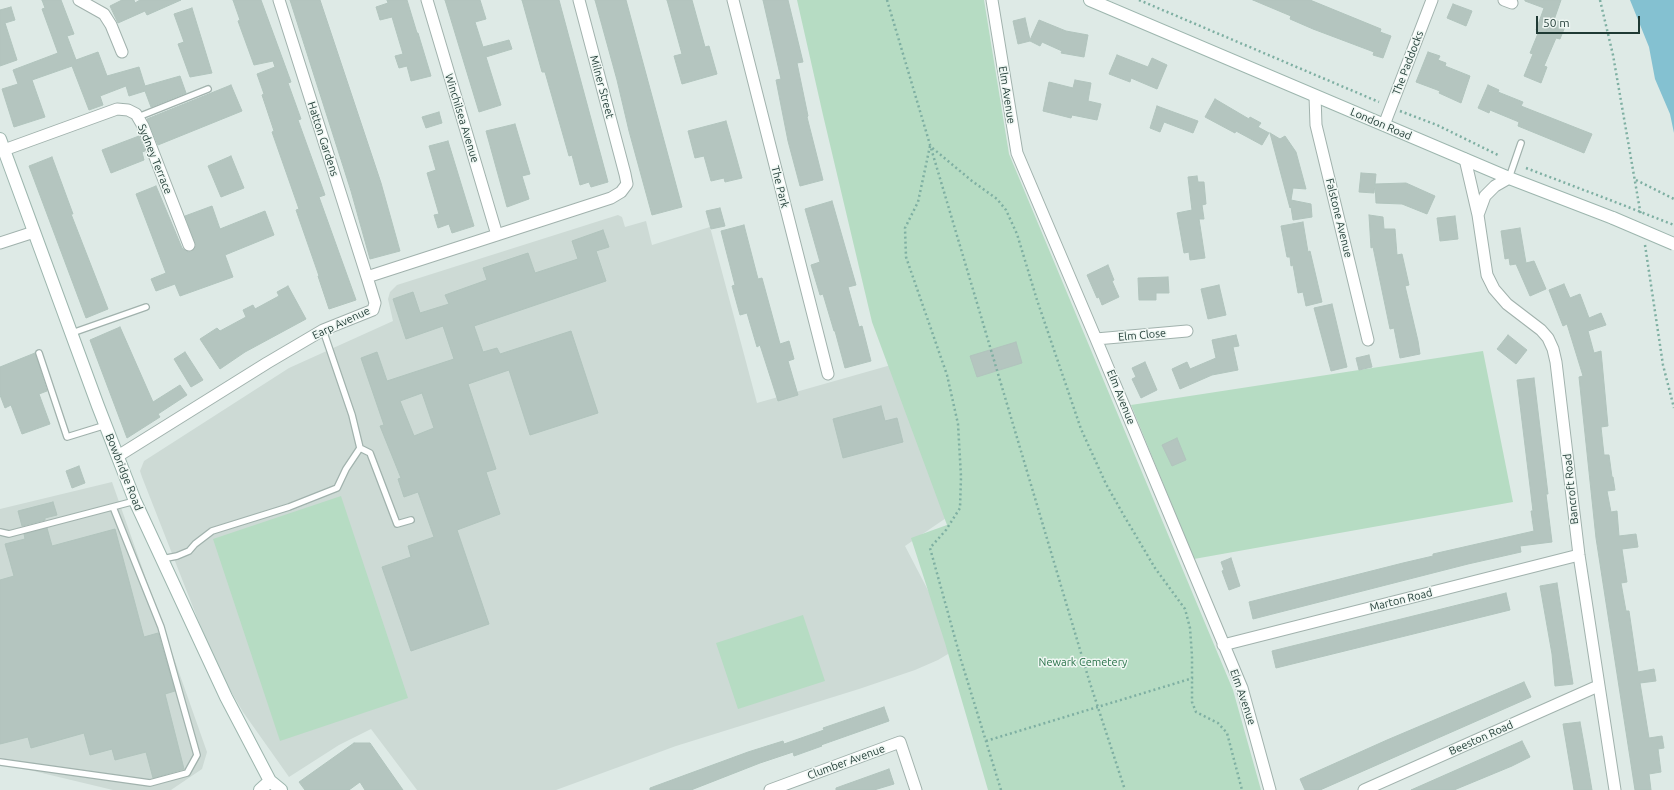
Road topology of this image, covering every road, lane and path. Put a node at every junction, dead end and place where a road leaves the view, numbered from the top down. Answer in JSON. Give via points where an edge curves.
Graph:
{"nodes":[{"id":1,"x":79,"y":0,"type":"edge"},
{"id":2,"x":279,"y":0,"type":"edge"},
{"id":3,"x":427,"y":0,"type":"edge"},
{"id":4,"x":579,"y":0,"type":"edge"},
{"id":5,"x":733,"y":0,"type":"edge"},
{"id":6,"x":887,"y":0,"type":"edge"},
{"id":7,"x":992,"y":0,"type":"edge"},
{"id":8,"x":1090,"y":0,"type":"edge"},
{"id":9,"x":1140,"y":0,"type":"edge"},
{"id":10,"x":1432,"y":0,"type":"edge"},
{"id":11,"x":1600,"y":0,"type":"edge"},
{"id":12,"x":122,"y":52,"type":"dead end"},
{"id":13,"x":208,"y":89,"type":"dead end"},
{"id":14,"x":1315,"y":96,"type":"junction"},
{"id":15,"x":1379,"y":102,"type":"dead end"},
{"id":16,"x":1397,"y":110,"type":"dead end"},
{"id":17,"x":138,"y":117,"type":"junction"},
{"id":18,"x":1384,"y":126,"type":"junction"},
{"id":19,"x":1521,"y":143,"type":"dead end"},
{"id":20,"x":2,"y":144,"type":"edge"},
{"id":21,"x":930,"y":146,"type":"junction"},
{"id":22,"x":1500,"y":156,"type":"dead end"},
{"id":23,"x":1465,"y":160,"type":"junction"},
{"id":24,"x":1526,"y":168,"type":"dead end"},
{"id":25,"x":1509,"y":178,"type":"junction"},
{"id":26,"x":1636,"y":180,"type":"junction"},
{"id":27,"x":1674,"y":199,"type":"edge"},
{"id":28,"x":1478,"y":215,"type":"junction"},
{"id":29,"x":1642,"y":219,"type":"dead end"},
{"id":30,"x":1674,"y":225,"type":"edge"},
{"id":31,"x":34,"y":232,"type":"junction"},
{"id":32,"x":497,"y":235,"type":"junction"},
{"id":33,"x":1645,"y":242,"type":"dead end"},
{"id":34,"x":0,"y":243,"type":"edge"},
{"id":35,"x":1674,"y":244,"type":"edge"},
{"id":36,"x":189,"y":245,"type":"dead end"},
{"id":37,"x":366,"y":277,"type":"junction"},
{"id":38,"x":146,"y":307,"type":"dead end"},
{"id":39,"x":323,"y":330,"type":"junction"},
{"id":40,"x":1187,"y":331,"type":"dead end"},
{"id":41,"x":71,"y":334,"type":"junction"},
{"id":42,"x":1096,"y":339,"type":"junction"},
{"id":43,"x":1368,"y":340,"type":"dead end"},
{"id":44,"x":39,"y":352,"type":"dead end"},
{"id":45,"x":828,"y":374,"type":"dead end"},
{"id":46,"x":1674,"y":408,"type":"edge"},
{"id":47,"x":106,"y":426,"type":"junction"},
{"id":48,"x":360,"y":448,"type":"junction"},
{"id":49,"x":118,"y":456,"type":"junction"},
{"id":50,"x":135,"y":501,"type":"junction"},
{"id":51,"x":113,"y":507,"type":"junction"},
{"id":52,"x":411,"y":520,"type":"dead end"},
{"id":53,"x":0,"y":532,"type":"edge"},
{"id":54,"x":1579,"y":555,"type":"junction"},
{"id":55,"x":162,"y":559,"type":"junction"},
{"id":56,"x":1223,"y":645,"type":"junction"},
{"id":57,"x":1193,"y":678,"type":"junction"},
{"id":58,"x":1598,"y":686,"type":"junction"},
{"id":59,"x":1098,"y":708,"type":"junction"},
{"id":60,"x":986,"y":741,"type":"junction"},
{"id":61,"x":0,"y":762,"type":"edge"},
{"id":62,"x":270,"y":781,"type":"junction"},
{"id":63,"x":778,"y":789,"type":"edge"},
{"id":64,"x":260,"y":790,"type":"edge"},
{"id":65,"x":280,"y":790,"type":"edge"},
{"id":66,"x":916,"y":790,"type":"edge"},
{"id":67,"x":1001,"y":790,"type":"edge"},
{"id":68,"x":1125,"y":790,"type":"edge"},
{"id":69,"x":1242,"y":790,"type":"edge"},
{"id":70,"x":1270,"y":790,"type":"edge"},
{"id":71,"x":1364,"y":790,"type":"edge"},
{"id":72,"x":1615,"y":790,"type":"edge"}],
"edges":[{"from":1,"to":12,"type":"street","via":[[104,14]]},
{"from":2,"to":37,"type":"street","name":"Hatton Gardens"},
{"from":3,"to":32,"type":"street","name":"Winchilsea Avenue"},
{"from":4,"to":32,"type":"street","name":"Milner Street","via":[[627,184],[612,198]]},
{"from":5,"to":45,"type":"street","name":"The Park"},
{"from":6,"to":21,"type":"path"},
{"from":7,"to":42,"type":"street","name":"Elm Avenue","via":[[1017,153]]},
{"from":8,"to":14,"type":"street","name":"London Road"},
{"from":9,"to":15,"type":"path"},
{"from":10,"to":18,"type":"street","name":"The Paddocks"},
{"from":11,"to":26,"type":"path"},
{"from":13,"to":17,"type":"lane"},
{"from":14,"to":18,"type":"street","name":"London Road"},
{"from":14,"to":43,"type":"street","name":"Falstone Avenue","via":[[1316,125]]},
{"from":16,"to":22,"type":"path","via":[[1437,125]]},
{"from":17,"to":20,"type":"street","name":"Sydney Terrace","via":[[128,110],[118,109]]},
{"from":17,"to":36,"type":"street","name":"Sydney Terrace"},
{"from":18,"to":23,"type":"street","name":"London Road"},
{"from":19,"to":25,"type":"lane"},
{"from":20,"to":31,"type":"street","name":"Bowbridge Road"},
{"from":21,"to":57,"type":"path","via":[[997,199],[1006,210],[1017,234],[1081,429],[1123,514],[1184,609],[1190,628]]},
{"from":21,"to":59,"type":"path"},
{"from":21,"to":60,"type":"path","via":[[918,202],[905,228],[906,257],[948,382],[958,424],[961,485],[960,508],[930,548]]},
{"from":23,"to":25,"type":"street","name":"London Road"},
{"from":23,"to":28,"type":"street","name":"Bancroft Road"},
{"from":24,"to":30,"type":"path","bridge":true},
{"from":25,"to":28,"type":"street","name":"Bancroft Road","via":[[1485,196]]},
{"from":25,"to":35,"type":"street","name":"London Road","bridge":true},
{"from":26,"to":27,"type":"path"},
{"from":26,"to":29,"type":"path"},
{"from":28,"to":54,"type":"street","name":"Bancroft Road","via":[[1488,275],[1494,289],[1507,304],[1541,330],[1553,349],[1559,379]]},
{"from":31,"to":34,"type":"street"},
{"from":31,"to":41,"type":"street","name":"Bowbridge Road"},
{"from":32,"to":37,"type":"street"},
{"from":33,"to":46,"type":"path","via":[[1663,365]]},
{"from":37,"to":39,"type":"street","name":"Earp Avenue","via":[[375,303],[373,310]]},
{"from":38,"to":41,"type":"lane"},
{"from":39,"to":48,"type":"lane","via":[[352,415]]},
{"from":39,"to":49,"type":"street","name":"Earp Avenue"},
{"from":40,"to":42,"type":"street","name":"Elm Close"},
{"from":41,"to":47,"type":"street","name":"Bowbridge Road"},
{"from":42,"to":56,"type":"street","name":"Elm Avenue"},
{"from":44,"to":47,"type":"lane","via":[[67,437]]},
{"from":47,"to":49,"type":"street","name":"Bowbridge Road"},
{"from":48,"to":52,"type":"lane","via":[[370,453],[397,524]]},
{"from":48,"to":55,"type":"lane","via":[[337,488],[289,507],[212,531],[189,551]]},
{"from":49,"to":50,"type":"street","name":"Bowbridge Road"},
{"from":50,"to":51,"type":"lane"},
{"from":50,"to":55,"type":"street","name":"Bowbridge Road"},
{"from":51,"to":53,"type":"lane","via":[[9,534]]},
{"from":51,"to":61,"type":"lane","via":[[161,627],[197,755],[187,773],[150,783]]},
{"from":54,"to":56,"type":"street","name":"Marton Road"},
{"from":54,"to":58,"type":"street","name":"Bancroft Road"},
{"from":55,"to":62,"type":"street","name":"Bowbridge Road","via":[[226,697]]},
{"from":56,"to":70,"type":"street","name":"Elm Avenue","via":[[1242,688]]},
{"from":57,"to":59,"type":"path"},
{"from":57,"to":69,"type":"path","via":[[1192,702],[1196,712],[1218,723],[1227,733]]},
{"from":58,"to":71,"type":"street","name":"Beeston Road"},
{"from":58,"to":72,"type":"street","name":"Bancroft Road"},
{"from":59,"to":60,"type":"path"},
{"from":59,"to":68,"type":"path"},
{"from":60,"to":67,"type":"path"},
{"from":62,"to":64,"type":"street"},
{"from":62,"to":65,"type":"street","name":"Bowbridge Road"},
{"from":63,"to":66,"type":"street","name":"Clumber Avenue","via":[[900,742]]}]}
